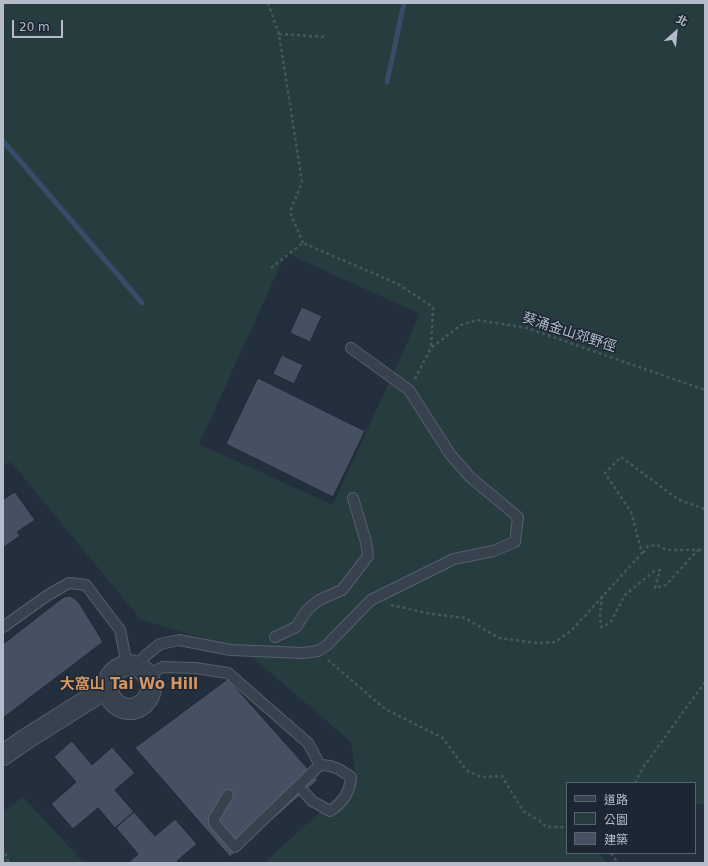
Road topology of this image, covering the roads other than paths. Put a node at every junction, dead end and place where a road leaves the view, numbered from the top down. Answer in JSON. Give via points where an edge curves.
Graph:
{"nodes":[{"id":1,"x":351,"y":348,"type":"dead end"},
{"id":2,"x":353,"y":498,"type":"dead end"},
{"id":3,"x":3,"y":627,"type":"edge"},
{"id":4,"x":275,"y":636,"type":"dead end"},
{"id":5,"x":138,"y":669,"type":"junction"},
{"id":6,"x":107,"y":692,"type":"junction"},
{"id":7,"x":3,"y":755,"type":"edge"},
{"id":8,"x":320,"y":765,"type":"junction"},
{"id":9,"x":304,"y":792,"type":"dead end"},
{"id":10,"x":228,"y":795,"type":"dead end"}],
"edges":[{"from":1,"to":5,"type":"lane","via":[[409,390],[450,454],[470,478],[518,518],[515,542],[492,551],[454,559],[372,600],[318,651],[303,653],[231,650],[179,640],[160,644],[145,656]]},
{"from":2,"to":4,"type":"lane","via":[[368,556],[342,590],[319,600],[307,610],[296,627]]},
{"from":3,"to":5,"type":"lane","via":[[69,583],[86,585],[120,630]]},
{"from":5,"to":6,"type":"street","via":[[115,670],[108,680]]},
{"from":5,"to":6,"type":"street","via":[[151,688],[145,702],[132,709],[124,708],[112,701]]},
{"from":5,"to":8,"type":"lane","via":[[195,668],[228,673],[308,743]]},
{"from":6,"to":7,"type":"street","via":[[99,693]]},
{"from":8,"to":9,"type":"lane","via":[[336,768],[351,777],[350,789],[336,807],[330,810],[312,801]]},
{"from":8,"to":10,"type":"lane","via":[[235,847],[215,824],[214,819]]}]}
